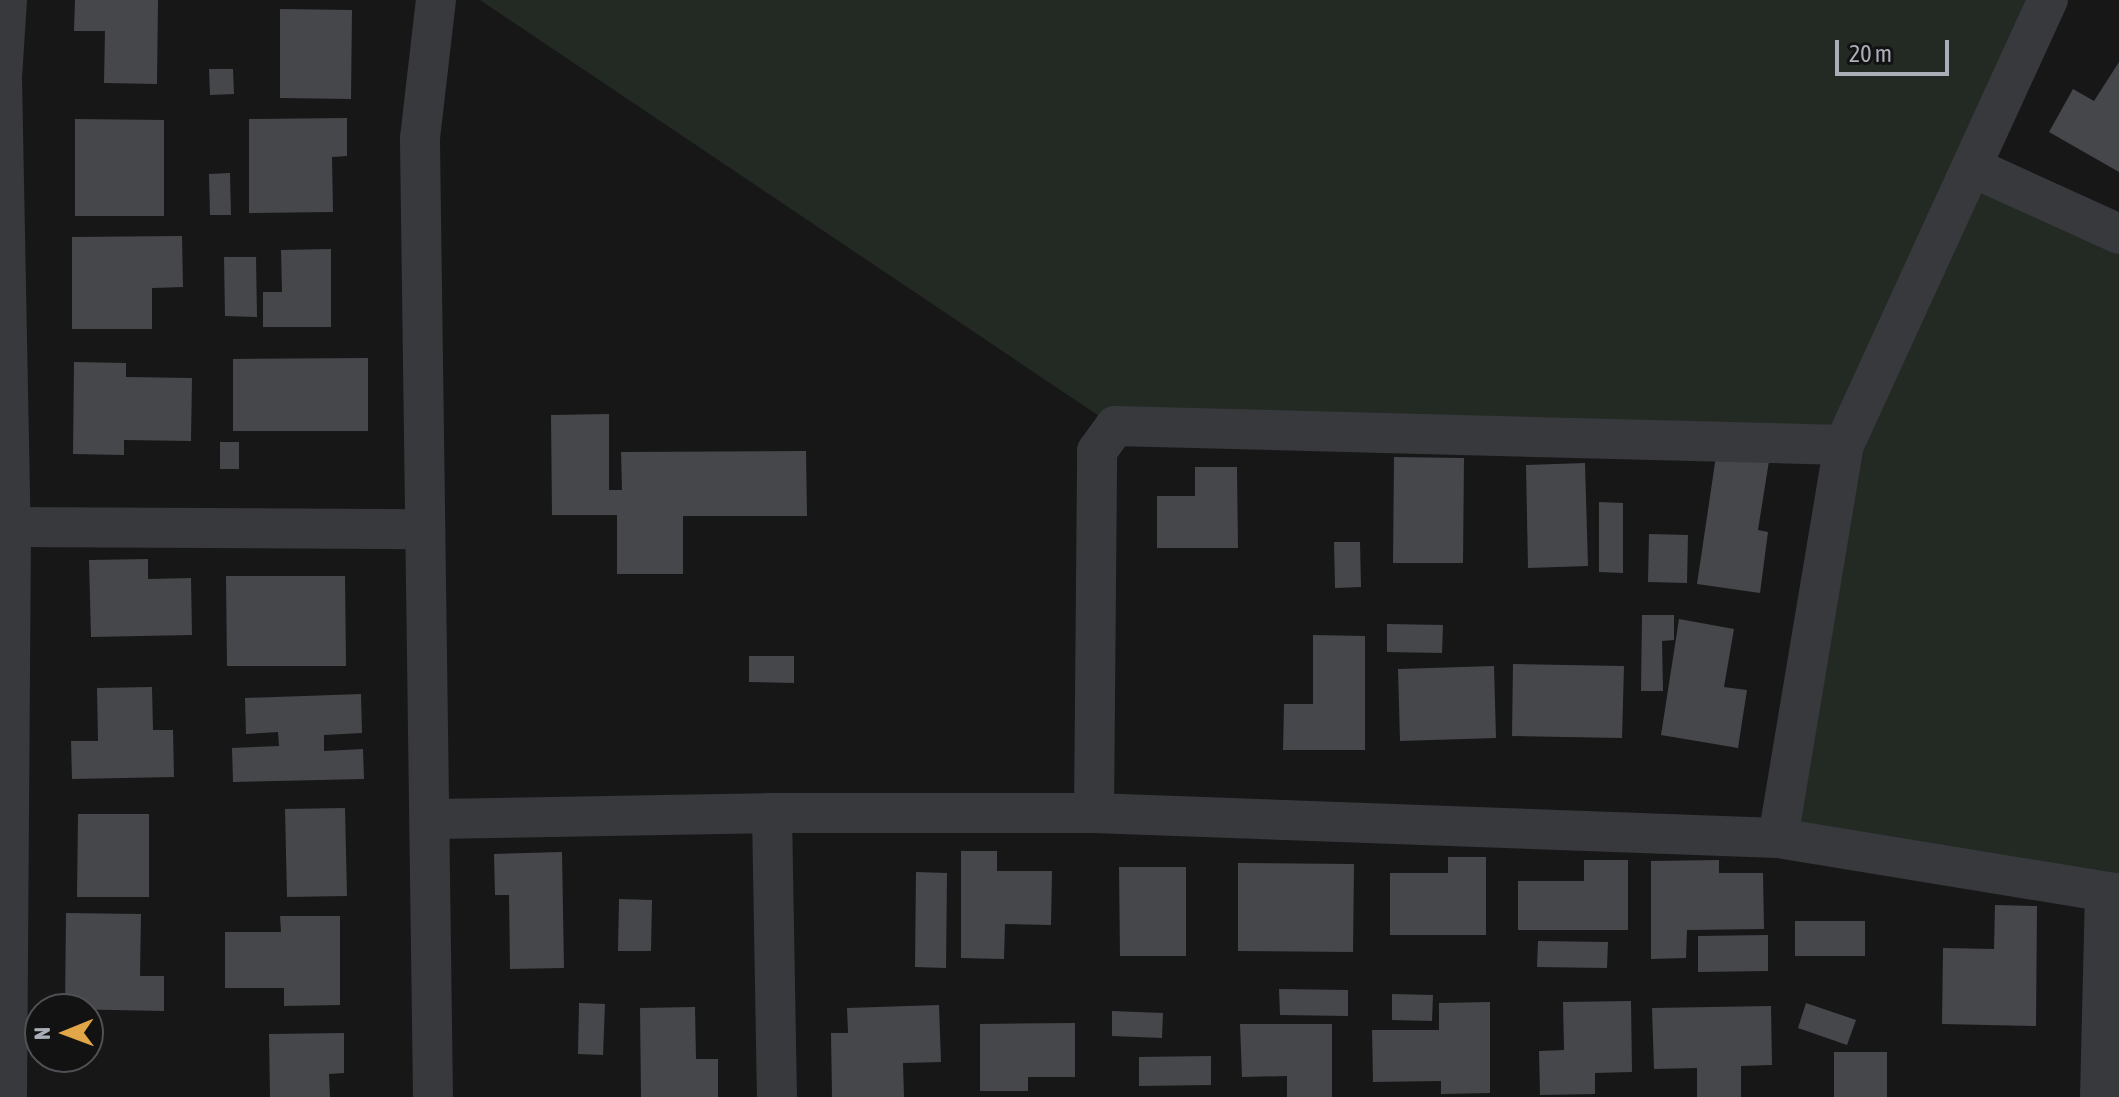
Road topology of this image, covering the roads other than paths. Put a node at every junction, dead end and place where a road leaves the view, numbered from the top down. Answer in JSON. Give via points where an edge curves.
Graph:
{"nodes":[{"id":1,"x":7,"y":0,"type":"edge"},
{"id":2,"x":436,"y":0,"type":"edge"},
{"id":3,"x":2048,"y":0,"type":"edge"},
{"id":4,"x":1976,"y":169,"type":"junction"},
{"id":5,"x":2119,"y":234,"type":"edge"},
{"id":6,"x":1844,"y":445,"type":"junction"},
{"id":7,"x":11,"y":527,"type":"junction"},
{"id":8,"x":424,"y":529,"type":"junction"},
{"id":9,"x":4,"y":768,"type":"edge"},
{"id":10,"x":772,"y":813,"type":"junction"},
{"id":11,"x":1094,"y":813,"type":"junction"},
{"id":12,"x":434,"y":819,"type":"junction"},
{"id":13,"x":1778,"y":838,"type":"junction"},
{"id":14,"x":2112,"y":893,"type":"edge"},
{"id":15,"x":7,"y":1097,"type":"edge"},
{"id":16,"x":433,"y":1097,"type":"edge"},
{"id":17,"x":777,"y":1097,"type":"edge"},
{"id":18,"x":2100,"y":1097,"type":"edge"}],
"edges":[{"from":1,"to":7,"type":"street","via":[[2,138]]},
{"from":2,"to":8,"type":"street","via":[[420,138]]},
{"from":3,"to":4,"type":"street"},
{"from":4,"to":5,"type":"street"},
{"from":4,"to":6,"type":"street"},
{"from":6,"to":11,"type":"street","via":[[1115,426],[1097,451]]},
{"from":6,"to":13,"type":"street"},
{"from":7,"to":8,"type":"street"},
{"from":7,"to":9,"type":"street"},
{"from":8,"to":12,"type":"street"},
{"from":9,"to":15,"type":"street"},
{"from":10,"to":11,"type":"street"},
{"from":10,"to":12,"type":"street"},
{"from":10,"to":17,"type":"street"},
{"from":11,"to":13,"type":"street"},
{"from":12,"to":16,"type":"street"},
{"from":13,"to":14,"type":"street"},
{"from":14,"to":18,"type":"street"}]}
